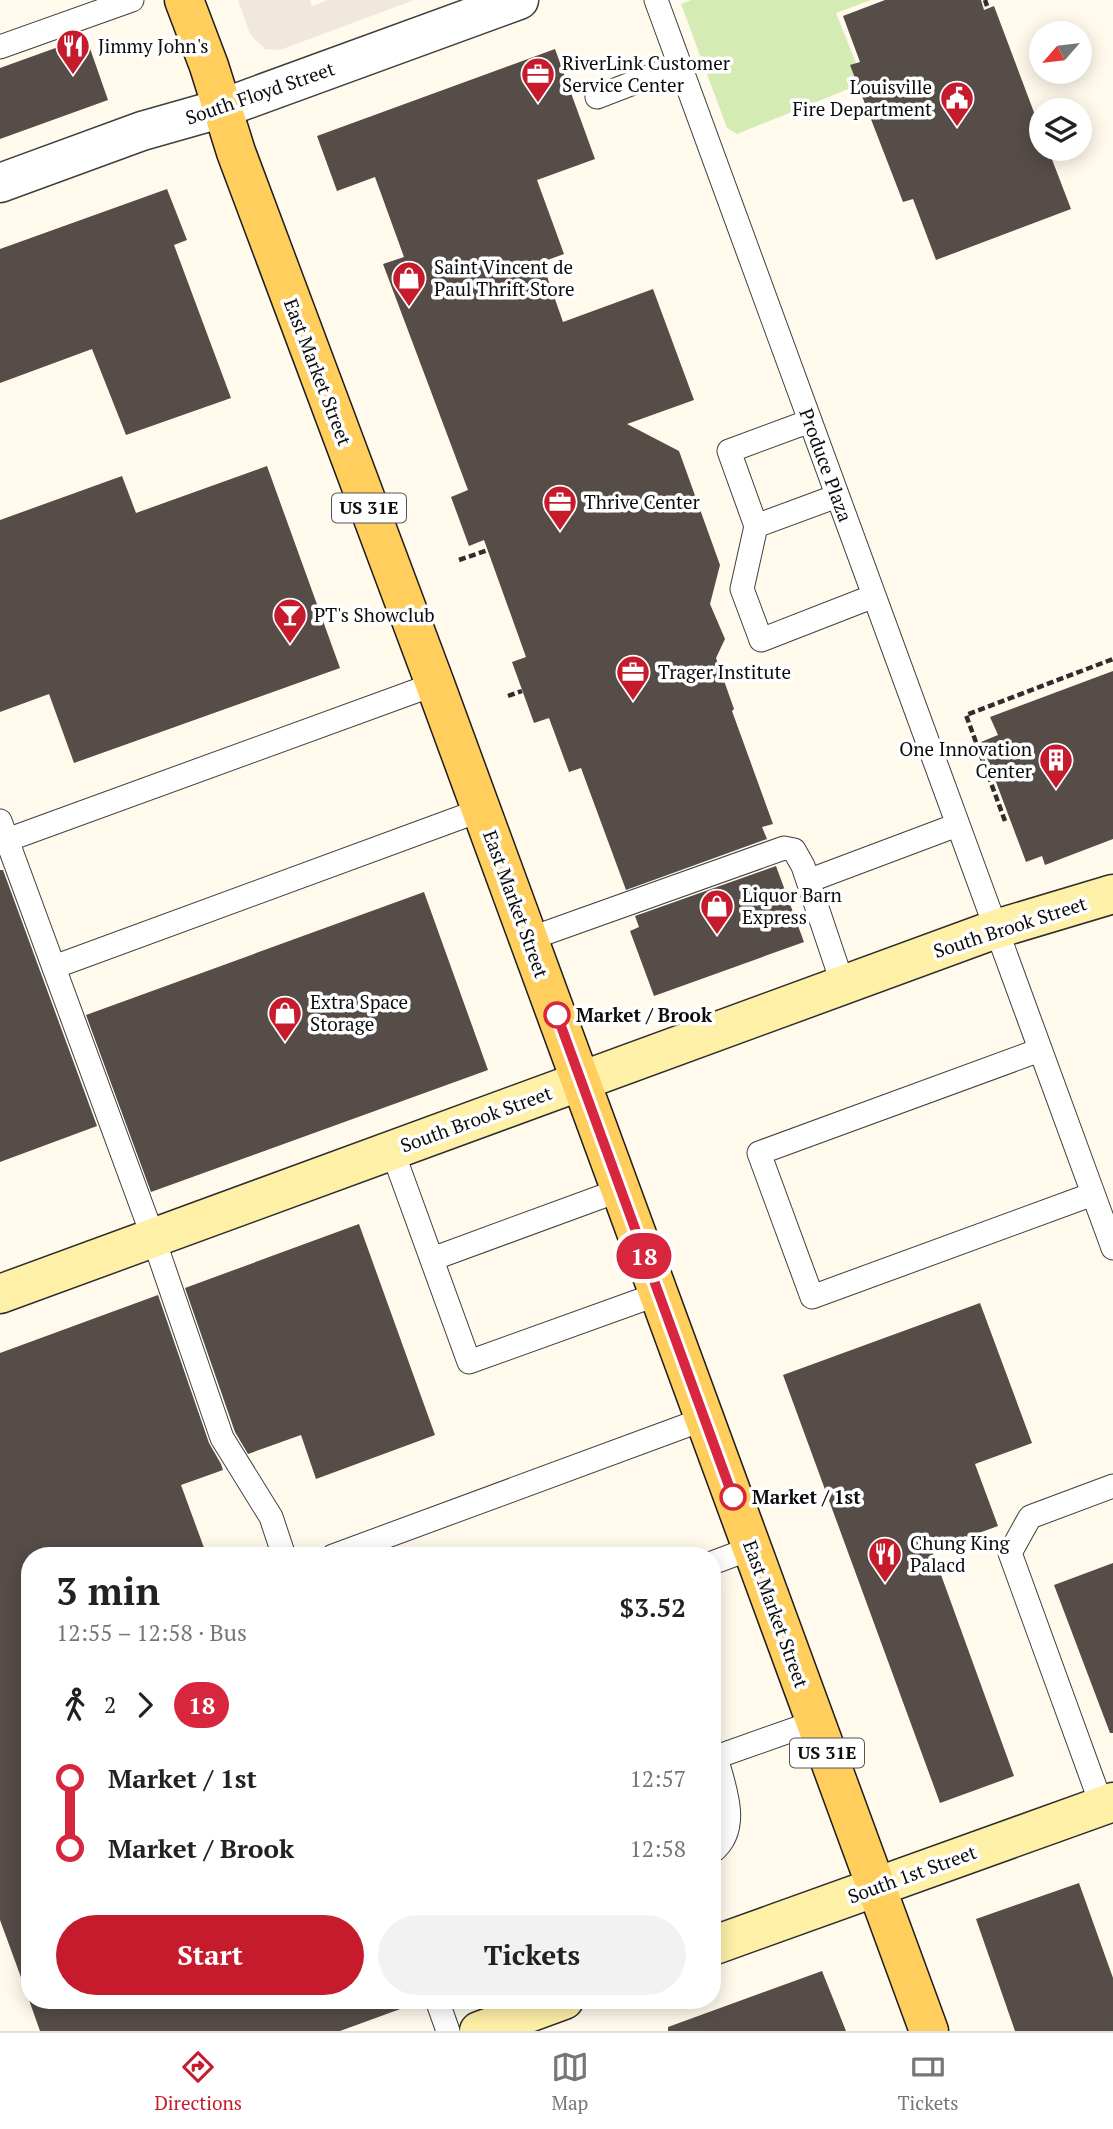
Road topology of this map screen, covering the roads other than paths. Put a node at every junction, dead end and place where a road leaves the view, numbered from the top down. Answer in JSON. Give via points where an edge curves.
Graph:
{"nodes":[{"id":1,"x":132,"y":0,"type":"edge"},
{"id":2,"x":184,"y":0,"type":"edge"},
{"id":3,"x":519,"y":0,"type":"edge"},
{"id":4,"x":656,"y":0,"type":"edge"},
{"id":5,"x":0,"y":47,"type":"edge"},
{"id":6,"x":680,"y":65,"type":"junction"},
{"id":7,"x":597,"y":97,"type":"dead end"},
{"id":8,"x":223,"y":108,"type":"junction"},
{"id":9,"x":0,"y":183,"type":"edge"},
{"id":10,"x":810,"y":421,"type":"junction"},
{"id":11,"x":837,"y":496,"type":"junction"},
{"id":12,"x":756,"y":526,"type":"junction"},
{"id":13,"x":874,"y":596,"type":"junction"},
{"id":14,"x":435,"y":684,"type":"junction"},
{"id":15,"x":481,"y":810,"type":"junction"},
{"id":16,"x":957,"y":825,"type":"junction"},
{"id":17,"x":4,"y":831,"type":"edge"},
{"id":18,"x":807,"y":881,"type":"junction"},
{"id":19,"x":1113,"y":894,"type":"edge"},
{"id":20,"x":996,"y":929,"type":"junction"},
{"id":21,"x":528,"y":939,"type":"junction"},
{"id":22,"x":54,"y":967,"type":"junction"},
{"id":23,"x":843,"y":985,"type":"junction"},
{"id":24,"x":1040,"y":1050,"type":"junction"},
{"id":25,"x":580,"y":1081,"type":"junction"},
{"id":26,"x":392,"y":1150,"type":"junction"},
{"id":27,"x":620,"y":1190,"type":"junction"},
{"id":28,"x":1093,"y":1195,"type":"junction"},
{"id":29,"x":153,"y":1237,"type":"junction"},
{"id":30,"x":1113,"y":1248,"type":"edge"},
{"id":31,"x":432,"y":1259,"type":"junction"},
{"id":32,"x":0,"y":1294,"type":"edge"},
{"id":33,"x":658,"y":1294,"type":"junction"},
{"id":34,"x":704,"y":1419,"type":"junction"},
{"id":35,"x":1113,"y":1486,"type":"edge"},
{"id":36,"x":281,"y":1547,"type":"edge"},
{"id":37,"x":357,"y":1547,"type":"edge"},
{"id":38,"x":752,"y":1548,"type":"junction"},
{"id":39,"x":721,"y":1560,"type":"edge"},
{"id":40,"x":816,"y":1722,"type":"junction"},
{"id":41,"x":721,"y":1756,"type":"edge"},
{"id":42,"x":721,"y":1780,"type":"edge"},
{"id":43,"x":1108,"y":1804,"type":"edge"},
{"id":44,"x":721,"y":1841,"type":"edge"},
{"id":45,"x":876,"y":1887,"type":"junction"},
{"id":46,"x":721,"y":1943,"type":"edge"},
{"id":47,"x":440,"y":2009,"type":"edge"},
{"id":48,"x":532,"y":2009,"type":"edge"},
{"id":49,"x":447,"y":2031,"type":"edge"},
{"id":50,"x":480,"y":2031,"type":"edge"},
{"id":51,"x":929,"y":2031,"type":"edge"}],
"edges":[{"from":1,"to":5,"type":"lane"},
{"from":2,"to":8,"type":"main road","name":"East Market Street","number":"US 31E"},
{"from":3,"to":8,"type":"street","name":"South Floyd Street"},
{"from":4,"to":6,"type":"lane","name":"Produce Plaza"},
{"from":6,"to":7,"type":"lane"},
{"from":6,"to":10,"type":"lane","name":"Produce Plaza"},
{"from":8,"to":9,"type":"street","name":"South Floyd Street","via":[[142,131]]},
{"from":8,"to":14,"type":"main road","name":"East Market Street","number":"US 31E"},
{"from":10,"to":11,"type":"lane","name":"Produce Plaza"},
{"from":10,"to":12,"type":"lane","via":[[729,451]]},
{"from":11,"to":12,"type":"lane"},
{"from":11,"to":13,"type":"lane","name":"Produce Plaza"},
{"from":12,"to":13,"type":"lane","via":[[742,589],[761,640]]},
{"from":13,"to":16,"type":"lane","name":"Produce Plaza"},
{"from":14,"to":15,"type":"main road","name":"East Market Street","number":"US 31E"},
{"from":14,"to":17,"type":"lane"},
{"from":15,"to":21,"type":"main road","name":"East Market Street","number":"US 31E"},
{"from":15,"to":22,"type":"lane"},
{"from":16,"to":18,"type":"lane"},
{"from":16,"to":20,"type":"lane","name":"Produce Plaza"},
{"from":17,"to":22,"type":"lane"},
{"from":18,"to":21,"type":"lane","via":[[794,850],[783,848]]},
{"from":18,"to":23,"type":"lane"},
{"from":19,"to":20,"type":"street","name":"South Brook Street"},
{"from":20,"to":23,"type":"street","name":"South Brook Street"},
{"from":20,"to":24,"type":"lane","name":"Produce Plaza"},
{"from":21,"to":25,"type":"main road","name":"East Market Street","number":"US 31E"},
{"from":22,"to":29,"type":"lane"},
{"from":23,"to":25,"type":"street","name":"South Brook Street"},
{"from":24,"to":28,"type":"lane","name":"Produce Plaza"},
{"from":24,"to":28,"type":"lane","via":[[759,1153],[812,1297]]},
{"from":25,"to":26,"type":"street","name":"South Brook Street"},
{"from":25,"to":27,"type":"main road","name":"East Market Street","number":"US 31E"},
{"from":26,"to":29,"type":"street","name":"South Brook Street"},
{"from":26,"to":31,"type":"lane"},
{"from":27,"to":31,"type":"lane"},
{"from":27,"to":33,"type":"main road","name":"East Market Street","number":"US 31E"},
{"from":28,"to":30,"type":"lane","name":"Produce Plaza"},
{"from":29,"to":32,"type":"street","name":"South Brook Street"},
{"from":29,"to":36,"type":"lane","via":[[222,1438],[271,1517]]},
{"from":31,"to":33,"type":"lane","via":[[469,1362]]},
{"from":33,"to":34,"type":"main road","name":"East Market Street","number":"US 31E"},
{"from":34,"to":37,"type":"lane"},
{"from":34,"to":38,"type":"main road","name":"East Market Street","number":"US 31E"},
{"from":35,"to":43,"type":"lane","via":[[1030,1517],[1010,1553]]},
{"from":38,"to":39,"type":"lane"},
{"from":38,"to":40,"type":"main road","name":"East Market Street","number":"US 31E"},
{"from":40,"to":41,"type":"lane"},
{"from":40,"to":45,"type":"main road","name":"East Market Street","number":"US 31E"},
{"from":42,"to":44,"type":"lane","via":[[730,1809]]},
{"from":43,"to":45,"type":"street","name":"South 1st Street"},
{"from":45,"to":46,"type":"street","name":"South 1st Street"},
{"from":45,"to":51,"type":"main road","number":"US 31E"},
{"from":47,"to":49,"type":"lane"},
{"from":48,"to":50,"type":"street"}]}
